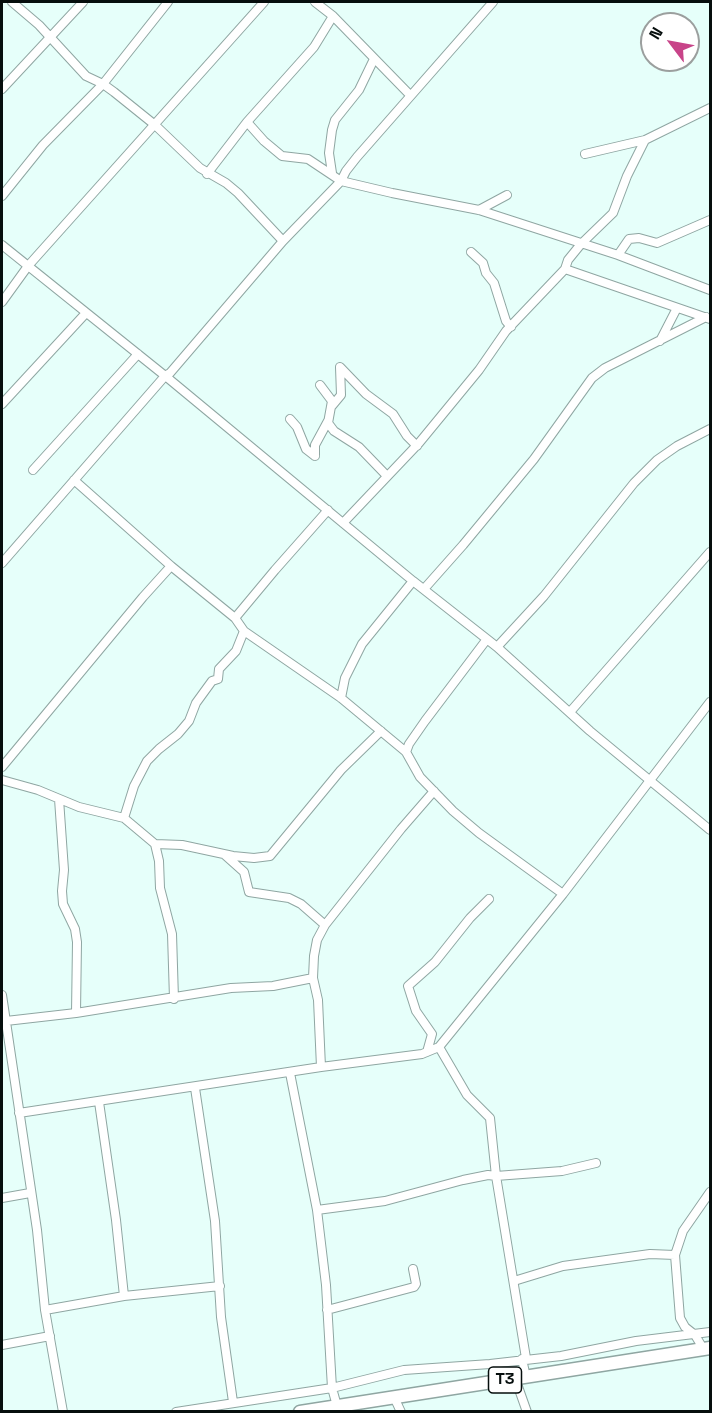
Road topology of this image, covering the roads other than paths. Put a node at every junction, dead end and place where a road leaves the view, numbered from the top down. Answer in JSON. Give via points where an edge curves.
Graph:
{"nodes":[{"id":1,"x":12,"y":2,"type":"edge"},
{"id":2,"x":83,"y":2,"type":"edge"},
{"id":3,"x":168,"y":2,"type":"edge"},
{"id":4,"x":264,"y":2,"type":"edge"},
{"id":5,"x":315,"y":2,"type":"edge"},
{"id":6,"x":493,"y":2,"type":"edge"},
{"id":7,"x":333,"y":16,"type":"junction"},
{"id":8,"x":49,"y":38,"type":"junction"},
{"id":9,"x":374,"y":59,"type":"junction"},
{"id":10,"x":103,"y":84,"type":"junction"},
{"id":11,"x":2,"y":89,"type":"edge"},
{"id":12,"x":410,"y":95,"type":"junction"},
{"id":13,"x":711,"y":108,"type":"edge"},
{"id":14,"x":247,"y":122,"type":"junction"},
{"id":15,"x":155,"y":124,"type":"junction"},
{"id":16,"x":645,"y":140,"type":"junction"},
{"id":17,"x":585,"y":154,"type":"dead end"},
{"id":18,"x":215,"y":164,"type":"junction"},
{"id":19,"x":200,"y":168,"type":"junction"},
{"id":20,"x":332,"y":173,"type":"junction"},
{"id":21,"x":207,"y":174,"type":"junction"},
{"id":22,"x":341,"y":181,"type":"junction"},
{"id":23,"x":507,"y":195,"type":"dead end"},
{"id":24,"x":2,"y":196,"type":"edge"},
{"id":25,"x":478,"y":210,"type":"junction"},
{"id":26,"x":711,"y":220,"type":"edge"},
{"id":27,"x":283,"y":241,"type":"junction"},
{"id":28,"x":581,"y":244,"type":"junction"},
{"id":29,"x":2,"y":245,"type":"edge"},
{"id":30,"x":471,"y":252,"type":"dead end"},
{"id":31,"x":618,"y":255,"type":"junction"},
{"id":32,"x":28,"y":266,"type":"junction"},
{"id":33,"x":565,"y":269,"type":"junction"},
{"id":34,"x":711,"y":290,"type":"edge"},
{"id":35,"x":2,"y":302,"type":"edge"},
{"id":36,"x":677,"y":308,"type":"junction"},
{"id":37,"x":86,"y":313,"type":"junction"},
{"id":38,"x":708,"y":318,"type":"edge"},
{"id":39,"x":511,"y":327,"type":"junction"},
{"id":40,"x":658,"y":343,"type":"junction"},
{"id":41,"x":138,"y":354,"type":"junction"},
{"id":42,"x":165,"y":376,"type":"junction"},
{"id":43,"x":320,"y":385,"type":"dead end"},
{"id":44,"x":2,"y":404,"type":"edge"},
{"id":45,"x":331,"y":407,"type":"junction"},
{"id":46,"x":290,"y":419,"type":"dead end"},
{"id":47,"x":328,"y":421,"type":"junction"},
{"id":48,"x":711,"y":429,"type":"edge"},
{"id":49,"x":417,"y":446,"type":"junction"},
{"id":50,"x":33,"y":470,"type":"dead end"},
{"id":51,"x":387,"y":476,"type":"junction"},
{"id":52,"x":74,"y":480,"type":"junction"},
{"id":53,"x":328,"y":510,"type":"junction"},
{"id":54,"x":344,"y":523,"type":"junction"},
{"id":55,"x":711,"y":552,"type":"edge"},
{"id":56,"x":2,"y":563,"type":"edge"},
{"id":57,"x":171,"y":566,"type":"junction"},
{"id":58,"x":413,"y":581,"type":"junction"},
{"id":59,"x":424,"y":589,"type":"junction"},
{"id":60,"x":235,"y":618,"type":"junction"},
{"id":61,"x":244,"y":631,"type":"junction"},
{"id":62,"x":487,"y":639,"type":"junction"},
{"id":63,"x":497,"y":647,"type":"junction"},
{"id":64,"x":341,"y":698,"type":"junction"},
{"id":65,"x":711,"y":702,"type":"edge"},
{"id":66,"x":570,"y":712,"type":"junction"},
{"id":67,"x":381,"y":731,"type":"junction"},
{"id":68,"x":405,"y":749,"type":"junction"},
{"id":69,"x":2,"y":767,"type":"edge"},
{"id":70,"x":2,"y":780,"type":"edge"},
{"id":71,"x":651,"y":780,"type":"junction"},
{"id":72,"x":434,"y":791,"type":"junction"},
{"id":73,"x":59,"y":800,"type":"junction"},
{"id":74,"x":124,"y":818,"type":"junction"},
{"id":75,"x":711,"y":830,"type":"edge"},
{"id":76,"x":155,"y":844,"type":"junction"},
{"id":77,"x":224,"y":854,"type":"junction"},
{"id":78,"x":563,"y":894,"type":"junction"},
{"id":79,"x":489,"y":899,"type":"dead end"},
{"id":80,"x":325,"y":925,"type":"junction"},
{"id":81,"x":313,"y":978,"type":"junction"},
{"id":82,"x":2,"y":995,"type":"edge"},
{"id":83,"x":174,"y":999,"type":"junction"},
{"id":84,"x":76,"y":1013,"type":"junction"},
{"id":85,"x":6,"y":1021,"type":"junction"},
{"id":86,"x":439,"y":1047,"type":"junction"},
{"id":87,"x":427,"y":1052,"type":"junction"},
{"id":88,"x":321,"y":1066,"type":"junction"},
{"id":89,"x":290,"y":1073,"type":"junction"},
{"id":90,"x":195,"y":1088,"type":"junction"},
{"id":91,"x":99,"y":1102,"type":"junction"},
{"id":92,"x":19,"y":1113,"type":"junction"},
{"id":93,"x":596,"y":1163,"type":"dead end"},
{"id":94,"x":496,"y":1176,"type":"junction"},
{"id":95,"x":711,"y":1192,"type":"edge"},
{"id":96,"x":30,"y":1193,"type":"junction"},
{"id":97,"x":2,"y":1198,"type":"edge"},
{"id":98,"x":317,"y":1210,"type":"junction"},
{"id":99,"x":675,"y":1255,"type":"junction"},
{"id":100,"x":413,"y":1269,"type":"dead end"},
{"id":101,"x":514,"y":1281,"type":"junction"},
{"id":102,"x":220,"y":1286,"type":"junction"},
{"id":103,"x":124,"y":1296,"type":"junction"},
{"id":104,"x":45,"y":1310,"type":"junction"},
{"id":105,"x":327,"y":1310,"type":"junction"},
{"id":106,"x":711,"y":1332,"type":"edge"},
{"id":107,"x":695,"y":1335,"type":"junction"},
{"id":108,"x":50,"y":1336,"type":"junction"},
{"id":109,"x":2,"y":1345,"type":"edge"},
{"id":110,"x":707,"y":1349,"type":"edge"},
{"id":111,"x":524,"y":1358,"type":"junction"},
{"id":112,"x":520,"y":1377,"type":"junction"},
{"id":113,"x":332,"y":1388,"type":"junction"},
{"id":114,"x":394,"y":1397,"type":"junction"},
{"id":115,"x":233,"y":1402,"type":"junction"},
{"id":116,"x":337,"y":1406,"type":"junction"},
{"id":117,"x":63,"y":1412,"type":"edge"},
{"id":118,"x":176,"y":1412,"type":"edge"},
{"id":119,"x":300,"y":1412,"type":"edge"},
{"id":120,"x":401,"y":1412,"type":"edge"},
{"id":121,"x":527,"y":1412,"type":"edge"}],
"edges":[{"from":1,"to":8,"type":"street"},
{"from":2,"to":8,"type":"street"},
{"from":3,"to":10,"type":"street"},
{"from":4,"to":15,"type":"street"},
{"from":5,"to":7,"type":"street"},
{"from":6,"to":12,"type":"street"},
{"from":7,"to":9,"type":"street"},
{"from":7,"to":14,"type":"street","via":[[314,47]]},
{"from":8,"to":10,"type":"street","via":[[86,76]]},
{"from":8,"to":11,"type":"street"},
{"from":9,"to":12,"type":"street"},
{"from":9,"to":20,"type":"street","via":[[359,90],[335,120],[329,153]]},
{"from":10,"to":15,"type":"street"},
{"from":10,"to":24,"type":"street","via":[[42,145]]},
{"from":12,"to":22,"type":"street"},
{"from":13,"to":16,"type":"street"},
{"from":14,"to":18,"type":"street"},
{"from":14,"to":20,"type":"street","via":[[282,156],[308,159]]},
{"from":15,"to":19,"type":"street"},
{"from":15,"to":32,"type":"street"},
{"from":16,"to":17,"type":"street"},
{"from":16,"to":28,"type":"street","via":[[613,213]]},
{"from":18,"to":19,"type":"street"},
{"from":18,"to":21,"type":"street"},
{"from":19,"to":21,"type":"street"},
{"from":20,"to":22,"type":"street"},
{"from":21,"to":27,"type":"street","via":[[238,193]]},
{"from":22,"to":25,"type":"street"},
{"from":22,"to":27,"type":"street"},
{"from":23,"to":25,"type":"street"},
{"from":25,"to":28,"type":"street"},
{"from":26,"to":31,"type":"street","via":[[657,243],[629,239]]},
{"from":27,"to":42,"type":"street"},
{"from":28,"to":31,"type":"street"},
{"from":28,"to":33,"type":"street"},
{"from":29,"to":32,"type":"street"},
{"from":30,"to":39,"type":"street","via":[[483,263],[494,283]]},
{"from":31,"to":34,"type":"street"},
{"from":32,"to":35,"type":"street"},
{"from":32,"to":37,"type":"street"},
{"from":33,"to":36,"type":"street"},
{"from":33,"to":39,"type":"street"},
{"from":36,"to":38,"type":"street"},
{"from":36,"to":40,"type":"street"},
{"from":37,"to":41,"type":"street"},
{"from":37,"to":44,"type":"street"},
{"from":38,"to":40,"type":"street"},
{"from":39,"to":49,"type":"street"},
{"from":40,"to":59,"type":"street","via":[[592,378],[534,459]]},
{"from":41,"to":42,"type":"street"},
{"from":41,"to":50,"type":"street"},
{"from":42,"to":52,"type":"street"},
{"from":42,"to":53,"type":"street"},
{"from":43,"to":45,"type":"street","via":[[333,401]]},
{"from":45,"to":47,"type":"street"},
{"from":45,"to":49,"type":"street","via":[[341,395],[340,367],[393,414]]},
{"from":46,"to":47,"type":"street","via":[[306,449],[315,456],[315,445]]},
{"from":47,"to":51,"type":"street","via":[[334,431],[359,447]]},
{"from":48,"to":63,"type":"street","via":[[657,460],[634,483],[544,596]]},
{"from":49,"to":51,"type":"street"},
{"from":51,"to":54,"type":"street"},
{"from":52,"to":56,"type":"street"},
{"from":52,"to":57,"type":"street"},
{"from":53,"to":54,"type":"street"},
{"from":53,"to":60,"type":"street"},
{"from":54,"to":58,"type":"street"},
{"from":55,"to":66,"type":"street"},
{"from":57,"to":60,"type":"street"},
{"from":57,"to":69,"type":"street"},
{"from":58,"to":59,"type":"street"},
{"from":58,"to":64,"type":"street","via":[[362,644],[345,678]]},
{"from":59,"to":62,"type":"street"},
{"from":60,"to":61,"type":"street"},
{"from":61,"to":64,"type":"street"},
{"from":61,"to":74,"type":"street","via":[[236,651],[196,703],[189,721],[147,761]]},
{"from":62,"to":63,"type":"street"},
{"from":62,"to":68,"type":"street"},
{"from":63,"to":66,"type":"street"},
{"from":64,"to":67,"type":"street"},
{"from":65,"to":71,"type":"street"},
{"from":66,"to":71,"type":"street"},
{"from":67,"to":68,"type":"street"},
{"from":67,"to":77,"type":"street","via":[[341,770],[270,856]]},
{"from":68,"to":72,"type":"street","via":[[420,777]]},
{"from":70,"to":73,"type":"street"},
{"from":71,"to":75,"type":"street"},
{"from":71,"to":78,"type":"street"},
{"from":72,"to":78,"type":"street","via":[[479,833]]},
{"from":72,"to":80,"type":"street"},
{"from":73,"to":74,"type":"street"},
{"from":73,"to":84,"type":"street","via":[[63,904],[75,929]]},
{"from":74,"to":76,"type":"street"},
{"from":76,"to":77,"type":"street"},
{"from":76,"to":83,"type":"street","via":[[160,888],[172,934]]},
{"from":77,"to":80,"type":"street","via":[[244,872],[249,892],[289,898]]},
{"from":78,"to":86,"type":"street"},
{"from":79,"to":87,"type":"street","via":[[435,962],[408,986],[416,1011],[432,1034]]},
{"from":80,"to":81,"type":"street","via":[[317,940]]},
{"from":81,"to":83,"type":"street"},
{"from":81,"to":88,"type":"street"},
{"from":82,"to":85,"type":"street"},
{"from":83,"to":84,"type":"street"},
{"from":84,"to":85,"type":"street"},
{"from":85,"to":92,"type":"street"},
{"from":86,"to":87,"type":"street"},
{"from":86,"to":94,"type":"street","via":[[467,1095],[490,1118]]},
{"from":87,"to":88,"type":"street"},
{"from":88,"to":89,"type":"street"},
{"from":89,"to":90,"type":"street"},
{"from":89,"to":98,"type":"street"},
{"from":90,"to":91,"type":"street"},
{"from":90,"to":102,"type":"street","via":[[214,1211]]},
{"from":91,"to":92,"type":"street"},
{"from":91,"to":103,"type":"street"},
{"from":92,"to":96,"type":"street"},
{"from":93,"to":94,"type":"street","via":[[552,1172]]},
{"from":94,"to":98,"type":"street","via":[[478,1176],[385,1201]]},
{"from":94,"to":101,"type":"street"},
{"from":95,"to":99,"type":"street","via":[[683,1231]]},
{"from":96,"to":97,"type":"street"},
{"from":96,"to":104,"type":"street"},
{"from":98,"to":105,"type":"street"},
{"from":99,"to":101,"type":"street","via":[[650,1254],[563,1266]]},
{"from":99,"to":107,"type":"street","via":[[680,1318]]},
{"from":100,"to":105,"type":"street","via":[[414,1287]]},
{"from":101,"to":111,"type":"street"},
{"from":102,"to":103,"type":"street"},
{"from":102,"to":115,"type":"street"},
{"from":103,"to":104,"type":"street"},
{"from":104,"to":108,"type":"street"},
{"from":105,"to":113,"type":"street"},
{"from":106,"to":107,"type":"street"},
{"from":107,"to":110,"type":"street"},
{"from":107,"to":111,"type":"street"},
{"from":108,"to":109,"type":"street"},
{"from":108,"to":117,"type":"street"},
{"from":110,"to":112,"type":"highway","number":"T3"},
{"from":111,"to":112,"type":"street"},
{"from":111,"to":113,"type":"street","via":[[404,1370]]},
{"from":112,"to":114,"type":"highway","number":"T3"},
{"from":112,"to":121,"type":"street"},
{"from":113,"to":115,"type":"street"},
{"from":113,"to":116,"type":"street"},
{"from":114,"to":116,"type":"highway","number":"T3"},
{"from":114,"to":120,"type":"street"},
{"from":115,"to":118,"type":"street"},
{"from":116,"to":119,"type":"highway","number":"T3"}]}
